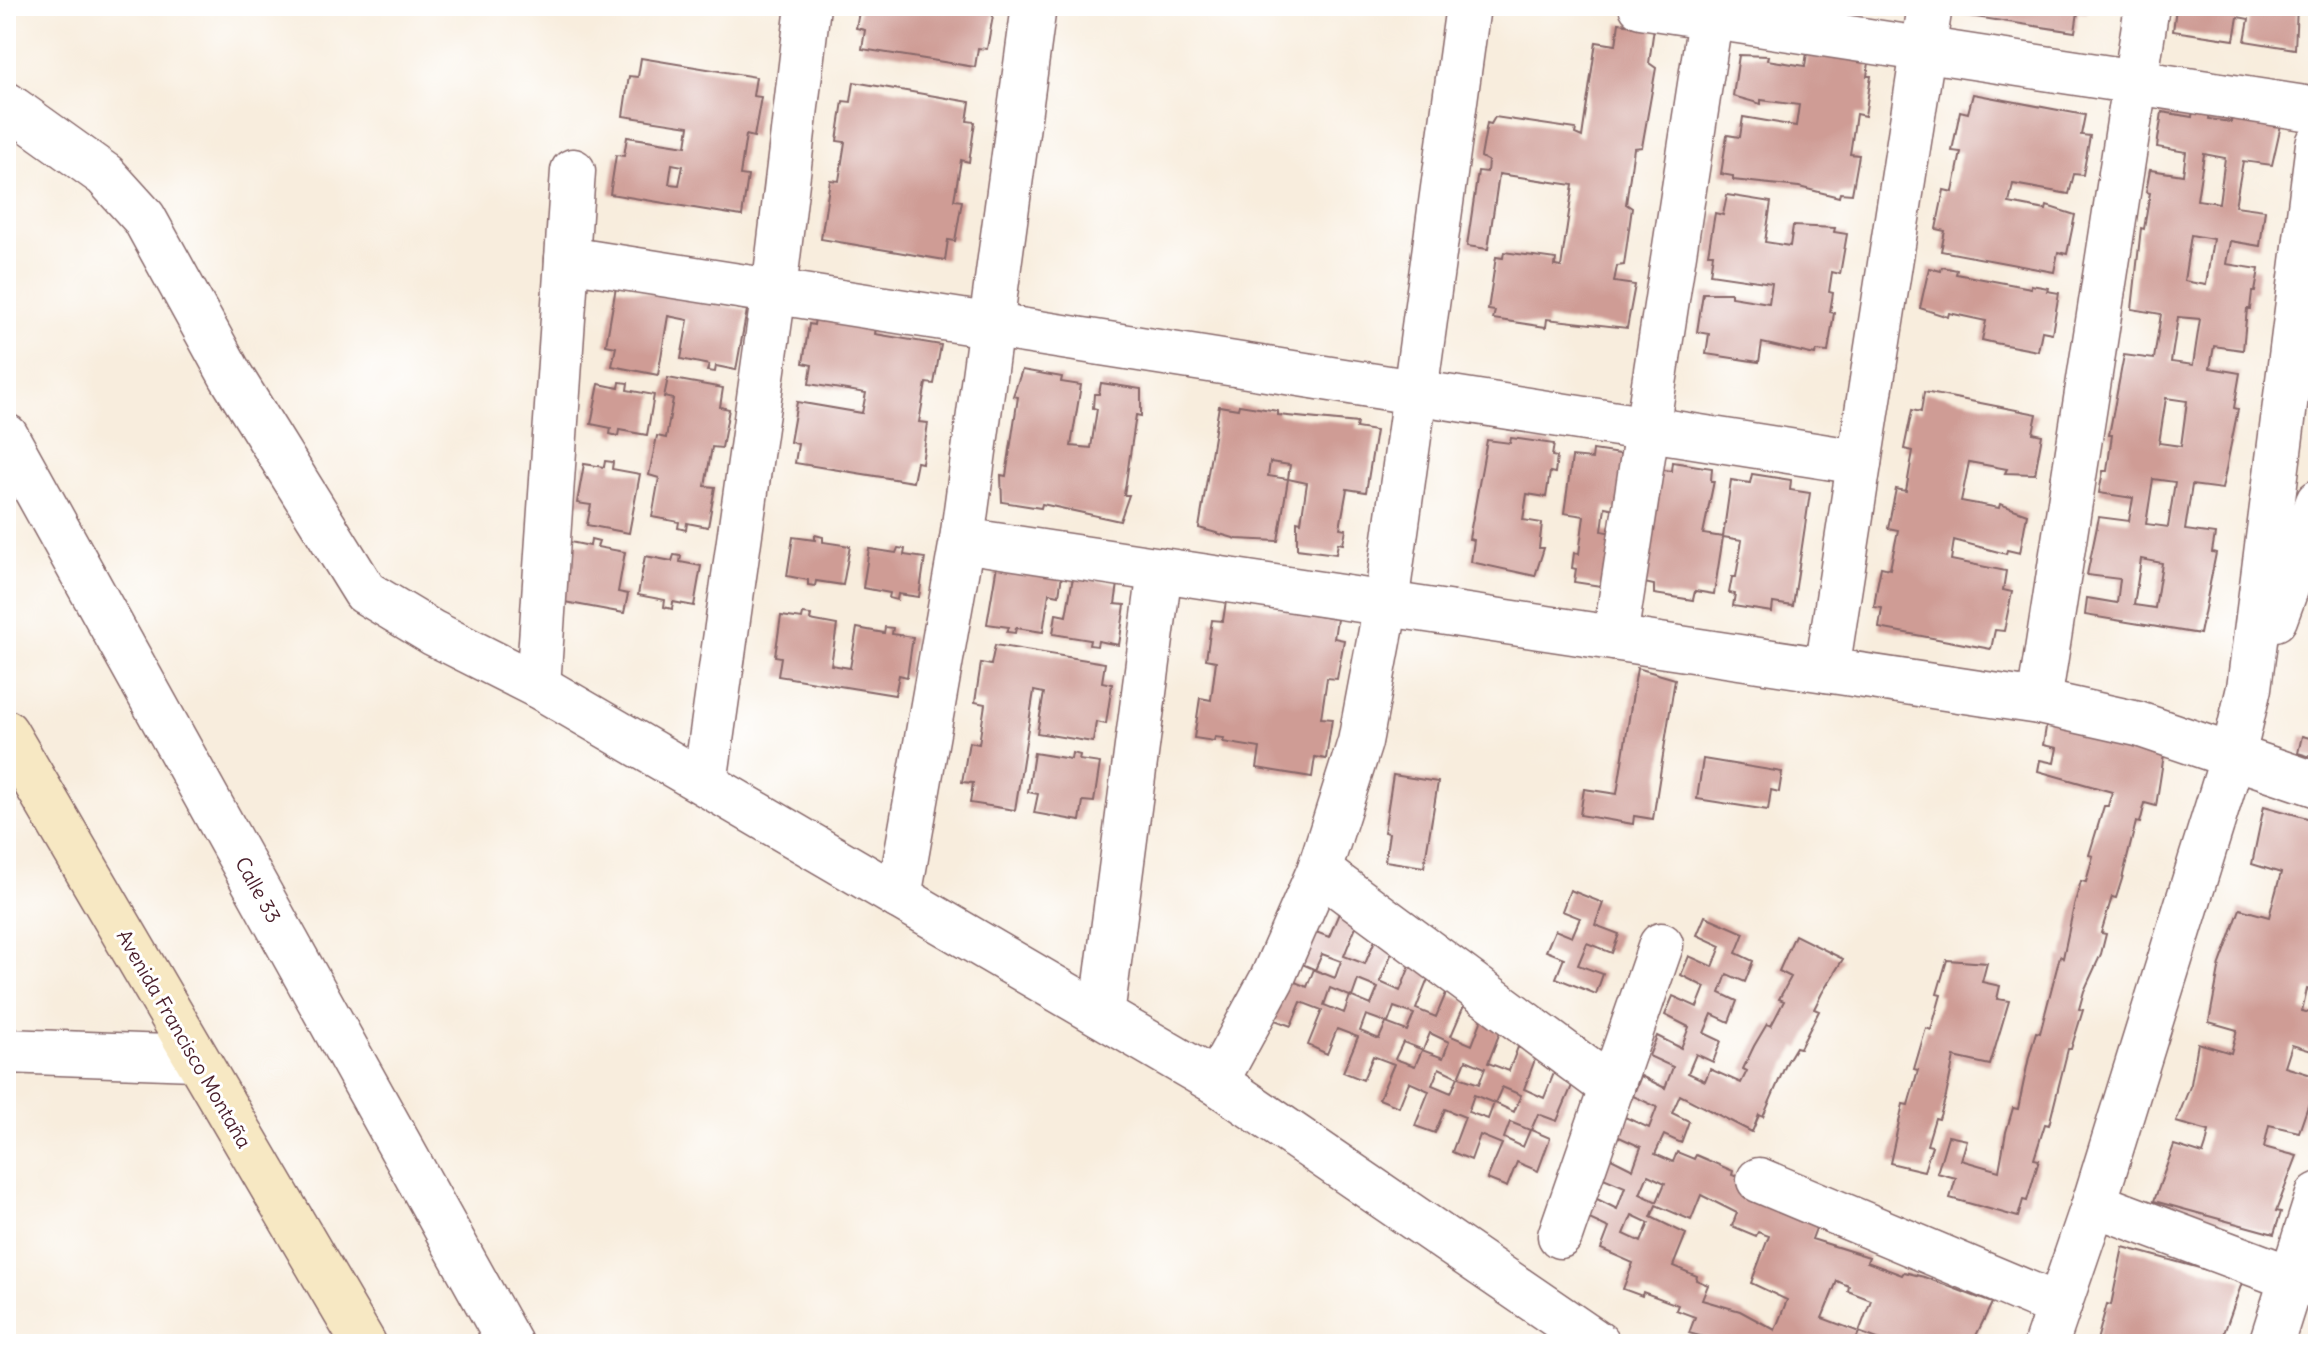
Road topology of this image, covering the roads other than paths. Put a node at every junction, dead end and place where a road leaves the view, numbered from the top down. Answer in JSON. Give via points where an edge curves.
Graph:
{"nodes":[{"id":1,"x":808,"y":6,"type":"edge"},
{"id":2,"x":1034,"y":6,"type":"edge"},
{"id":3,"x":1468,"y":6,"type":"edge"},
{"id":4,"x":1641,"y":6,"type":"edge"},
{"id":5,"x":1930,"y":6,"type":"edge"},
{"id":6,"x":2147,"y":6,"type":"edge"},
{"id":7,"x":1711,"y":11,"type":"edge"},
{"id":8,"x":1923,"y":49,"type":"junction"},
{"id":9,"x":2136,"y":82,"type":"junction"},
{"id":10,"x":6,"y":104,"type":"edge"},
{"id":11,"x":2318,"y":110,"type":"edge"},
{"id":12,"x":2318,"y":144,"type":"edge"},
{"id":13,"x":573,"y":171,"type":"dead end"},
{"id":14,"x":567,"y":259,"type":"junction"},
{"id":15,"x":774,"y":291,"type":"junction"},
{"id":16,"x":991,"y":325,"type":"junction"},
{"id":17,"x":1415,"y":392,"type":"junction"},
{"id":18,"x":1647,"y":428,"type":"junction"},
{"id":19,"x":6,"y":436,"type":"edge"},
{"id":20,"x":1859,"y":462,"type":"junction"},
{"id":21,"x":2318,"y":502,"type":"edge"},
{"id":22,"x":962,"y":540,"type":"junction"},
{"id":23,"x":1160,"y":570,"type":"junction"},
{"id":24,"x":1386,"y":604,"type":"junction"},
{"id":25,"x":1615,"y":638,"type":"junction"},
{"id":26,"x":1827,"y":670,"type":"junction"},
{"id":27,"x":538,"y":686,"type":"junction"},
{"id":28,"x":2249,"y":688,"type":"junction"},
{"id":29,"x":2039,"y":702,"type":"junction"},
{"id":30,"x":6,"y":732,"type":"edge"},
{"id":31,"x":2233,"y":756,"type":"junction"},
{"id":32,"x":705,"y":783,"type":"junction"},
{"id":33,"x":2318,"y":785,"type":"edge"},
{"id":34,"x":1319,"y":871,"type":"junction"},
{"id":35,"x":899,"y":897,"type":"junction"},
{"id":36,"x":1661,"y":945,"type":"dead end"},
{"id":37,"x":1102,"y":1015,"type":"junction"},
{"id":38,"x":6,"y":1051,"type":"edge"},
{"id":39,"x":194,"y":1058,"type":"junction"},
{"id":40,"x":1216,"y":1082,"type":"junction"},
{"id":41,"x":1612,"y":1088,"type":"junction"},
{"id":42,"x":1759,"y":1180,"type":"dead end"},
{"id":43,"x":2318,"y":1195,"type":"edge"},
{"id":44,"x":2094,"y":1204,"type":"junction"},
{"id":45,"x":1560,"y":1236,"type":"dead end"},
{"id":46,"x":2305,"y":1284,"type":"edge"},
{"id":47,"x":2052,"y":1325,"type":"edge"},
{"id":48,"x":364,"y":1344,"type":"edge"},
{"id":49,"x":510,"y":1344,"type":"edge"},
{"id":50,"x":1598,"y":1344,"type":"edge"},
{"id":51,"x":2271,"y":1344,"type":"edge"}],
"edges":[{"from":1,"to":15,"type":"street"},
{"from":2,"to":16,"type":"street"},
{"from":3,"to":17,"type":"street"},
{"from":4,"to":7,"type":"street"},
{"from":5,"to":8,"type":"street"},
{"from":6,"to":9,"type":"street"},
{"from":7,"to":8,"type":"street"},
{"from":7,"to":18,"type":"street"},
{"from":8,"to":9,"type":"street"},
{"from":8,"to":20,"type":"street"},
{"from":9,"to":11,"type":"street"},
{"from":9,"to":29,"type":"street"},
{"from":10,"to":27,"type":"street","via":[[105,175],[144,218],[231,376],[365,592]]},
{"from":12,"to":28,"type":"street"},
{"from":13,"to":14,"type":"street"},
{"from":14,"to":15,"type":"street"},
{"from":14,"to":27,"type":"street"},
{"from":15,"to":16,"type":"street"},
{"from":15,"to":32,"type":"street"},
{"from":16,"to":17,"type":"street"},
{"from":16,"to":22,"type":"street"},
{"from":17,"to":18,"type":"street"},
{"from":17,"to":24,"type":"street"},
{"from":18,"to":20,"type":"street"},
{"from":18,"to":25,"type":"street"},
{"from":19,"to":49,"type":"street","name":"Calle 33"},
{"from":20,"to":26,"type":"street"},
{"from":21,"to":28,"type":"street"},
{"from":22,"to":23,"type":"street"},
{"from":22,"to":35,"type":"street"},
{"from":23,"to":24,"type":"street"},
{"from":23,"to":37,"type":"street"},
{"from":24,"to":25,"type":"street"},
{"from":24,"to":34,"type":"street","via":[[1360,742]]},
{"from":25,"to":26,"type":"street"},
{"from":26,"to":29,"type":"street"},
{"from":27,"to":32,"type":"street"},
{"from":28,"to":31,"type":"street"},
{"from":29,"to":31,"type":"street","via":[[2138,724]]},
{"from":30,"to":39,"type":"main road","name":"Avenida Francisco Montaña"},
{"from":31,"to":33,"type":"street"},
{"from":31,"to":44,"type":"street"},
{"from":32,"to":35,"type":"street"},
{"from":34,"to":40,"type":"street","via":[[1272,979]]},
{"from":34,"to":41,"type":"street"},
{"from":35,"to":37,"type":"street"},
{"from":36,"to":41,"type":"street"},
{"from":37,"to":40,"type":"street"},
{"from":38,"to":39,"type":"street"},
{"from":39,"to":48,"type":"main road","name":"Avenida Francisco Montaña"},
{"from":40,"to":50,"type":"street"},
{"from":41,"to":45,"type":"street"},
{"from":42,"to":47,"type":"street"},
{"from":43,"to":46,"type":"street"},
{"from":44,"to":46,"type":"street"},
{"from":44,"to":47,"type":"street"},
{"from":46,"to":51,"type":"street"}]}
